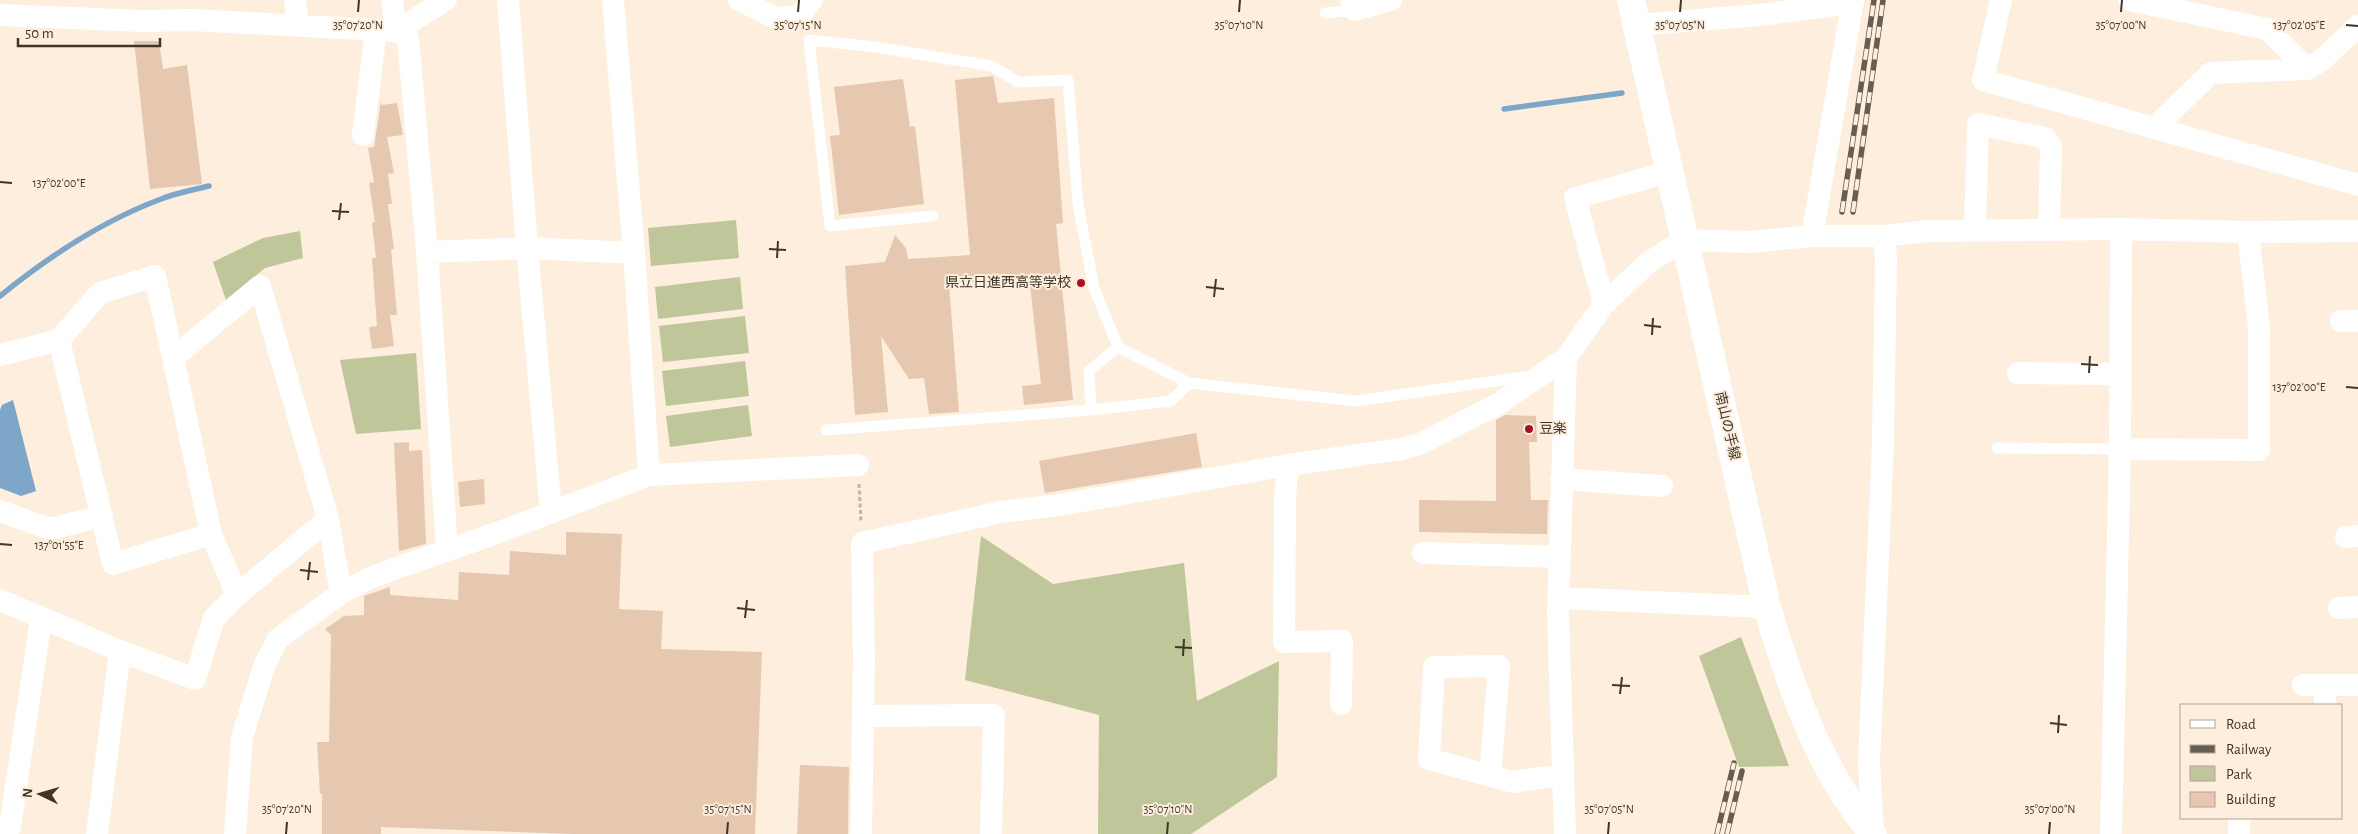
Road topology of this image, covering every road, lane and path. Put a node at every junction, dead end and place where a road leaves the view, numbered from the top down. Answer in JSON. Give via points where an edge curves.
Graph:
{"nodes":[{"id":1,"x":295,"y":0,"type":"edge"},
{"id":2,"x":392,"y":0,"type":"edge"},
{"id":3,"x":446,"y":0,"type":"edge"},
{"id":4,"x":508,"y":0,"type":"edge"},
{"id":5,"x":613,"y":0,"type":"edge"},
{"id":6,"x":739,"y":0,"type":"edge"},
{"id":7,"x":812,"y":0,"type":"edge"},
{"id":8,"x":1391,"y":0,"type":"edge"},
{"id":9,"x":2001,"y":0,"type":"edge"},
{"id":10,"x":2129,"y":0,"type":"edge"},
{"id":11,"x":1853,"y":1,"type":"edge"},
{"id":12,"x":2169,"y":4,"type":"edge"},
{"id":13,"x":1352,"y":5,"type":"edge"},
{"id":14,"x":1757,"y":8,"type":"edge"},
{"id":15,"x":140,"y":10,"type":"edge"},
{"id":16,"x":192,"y":10,"type":"edge"},
{"id":17,"x":1634,"y":12,"type":"edge"},
{"id":18,"x":1325,"y":13,"type":"dead end"},
{"id":19,"x":0,"y":15,"type":"edge"},
{"id":20,"x":298,"y":25,"type":"junction"},
{"id":21,"x":2358,"y":26,"type":"edge"},
{"id":22,"x":386,"y":30,"type":"junction"},
{"id":23,"x":2307,"y":69,"type":"junction"},
{"id":24,"x":2155,"y":127,"type":"junction"},
{"id":25,"x":364,"y":135,"type":"dead end"},
{"id":26,"x":1669,"y":172,"type":"junction"},
{"id":27,"x":2358,"y":185,"type":"edge"},
{"id":28,"x":932,"y":216,"type":"dead end"},
{"id":29,"x":2121,"y":229,"type":"junction"},
{"id":30,"x":1975,"y":230,"type":"junction"},
{"id":31,"x":2049,"y":230,"type":"junction"},
{"id":32,"x":2358,"y":231,"type":"edge"},
{"id":33,"x":2248,"y":232,"type":"junction"},
{"id":34,"x":1812,"y":236,"type":"junction"},
{"id":35,"x":1884,"y":236,"type":"junction"},
{"id":36,"x":1684,"y":240,"type":"junction"},
{"id":37,"x":527,"y":248,"type":"junction"},
{"id":38,"x":427,"y":252,"type":"junction"},
{"id":39,"x":634,"y":253,"type":"junction"},
{"id":40,"x":1604,"y":304,"type":"junction"},
{"id":41,"x":59,"y":340,"type":"junction"},
{"id":42,"x":1118,"y":347,"type":"junction"},
{"id":43,"x":0,"y":355,"type":"edge"},
{"id":44,"x":173,"y":358,"type":"junction"},
{"id":45,"x":1566,"y":358,"type":"junction"},
{"id":46,"x":2018,"y":373,"type":"dead end"},
{"id":47,"x":1542,"y":374,"type":"junction"},
{"id":48,"x":2120,"y":374,"type":"junction"},
{"id":49,"x":1189,"y":383,"type":"junction"},
{"id":50,"x":1091,"y":410,"type":"junction"},
{"id":51,"x":826,"y":430,"type":"dead end"},
{"id":52,"x":1997,"y":448,"type":"dead end"},
{"id":53,"x":2120,"y":449,"type":"junction"},
{"id":54,"x":858,"y":465,"type":"dead end"},
{"id":55,"x":1288,"y":465,"type":"junction"},
{"id":56,"x":649,"y":475,"type":"junction"},
{"id":57,"x":1561,"y":479,"type":"junction"},
{"id":58,"x":1662,"y":486,"type":"dead end"},
{"id":59,"x":860,"y":490,"type":"dead end"},
{"id":60,"x":0,"y":511,"type":"edge"},
{"id":61,"x":551,"y":512,"type":"junction"},
{"id":62,"x":102,"y":516,"type":"junction"},
{"id":63,"x":328,"y":520,"type":"junction"},
{"id":64,"x":210,"y":534,"type":"junction"},
{"id":65,"x":862,"y":543,"type":"junction"},
{"id":66,"x":447,"y":550,"type":"junction"},
{"id":67,"x":1423,"y":553,"type":"dead end"},
{"id":68,"x":1560,"y":557,"type":"junction"},
{"id":69,"x":341,"y":593,"type":"junction"},
{"id":70,"x":237,"y":595,"type":"junction"},
{"id":71,"x":1559,"y":598,"type":"junction"},
{"id":72,"x":0,"y":600,"type":"edge"},
{"id":73,"x":1767,"y":607,"type":"junction"},
{"id":74,"x":41,"y":619,"type":"junction"},
{"id":75,"x":120,"y":651,"type":"junction"},
{"id":76,"x":2303,"y":685,"type":"dead end"},
{"id":77,"x":2358,"y":685,"type":"edge"},
{"id":78,"x":2325,"y":695,"type":"edge"},
{"id":79,"x":1340,"y":704,"type":"dead end"},
{"id":80,"x":864,"y":716,"type":"junction"},
{"id":81,"x":1562,"y":775,"type":"junction"},
{"id":82,"x":1490,"y":776,"type":"junction"},
{"id":83,"x":2239,"y":819,"type":"edge"},
{"id":84,"x":6,"y":829,"type":"edge"},
{"id":85,"x":97,"y":834,"type":"edge"},
{"id":86,"x":235,"y":834,"type":"edge"},
{"id":87,"x":861,"y":834,"type":"edge"},
{"id":88,"x":991,"y":834,"type":"edge"},
{"id":89,"x":1565,"y":834,"type":"edge"},
{"id":90,"x":1873,"y":834,"type":"edge"},
{"id":91,"x":2111,"y":834,"type":"edge"},
{"id":92,"x":2239,"y":834,"type":"edge"}],
"edges":[{"from":1,"to":20,"type":"street"},
{"from":2,"to":22,"type":"street"},
{"from":3,"to":22,"type":"street"},
{"from":4,"to":37,"type":"street"},
{"from":5,"to":39,"type":"street"},
{"from":6,"to":7,"type":"street","via":[[776,18],[800,16]]},
{"from":8,"to":13,"type":"street"},
{"from":9,"to":24,"type":"street","via":[[1982,80]]},
{"from":10,"to":12,"type":"street"},
{"from":11,"to":14,"type":"street"},
{"from":11,"to":34,"type":"street"},
{"from":12,"to":23,"type":"street","via":[[2268,29]]},
{"from":13,"to":18,"type":"lane"},
{"from":14,"to":17,"type":"street"},
{"from":15,"to":16,"type":"street"},
{"from":15,"to":19,"type":"street"},
{"from":16,"to":20,"type":"street"},
{"from":17,"to":26,"type":"street","name":"南山の手線"},
{"from":20,"to":22,"type":"street"},
{"from":21,"to":23,"type":"street","via":[[2322,60]]},
{"from":22,"to":25,"type":"street"},
{"from":22,"to":38,"type":"street","via":[[408,38]]},
{"from":23,"to":24,"type":"street","via":[[2211,73]]},
{"from":24,"to":27,"type":"street"},
{"from":26,"to":36,"type":"street","name":"南山の手線"},
{"from":26,"to":40,"type":"street","via":[[1575,198]]},
{"from":28,"to":42,"type":"lane","via":[[830,226],[809,40],[992,66],[1018,82],[1068,80],[1078,204],[1094,288]]},
{"from":29,"to":31,"type":"street"},
{"from":29,"to":33,"type":"street"},
{"from":29,"to":48,"type":"street"},
{"from":30,"to":31,"type":"street"},
{"from":30,"to":31,"type":"street","via":[[1978,124],[2046,138],[2051,148]]},
{"from":30,"to":35,"type":"street"},
{"from":32,"to":33,"type":"street"},
{"from":33,"to":53,"type":"street","via":[[2259,327],[2259,450]]},
{"from":34,"to":35,"type":"street"},
{"from":34,"to":36,"type":"street","via":[[1750,242]]},
{"from":35,"to":90,"type":"street","via":[[1882,443],[1869,762]]},
{"from":36,"to":40,"type":"street","via":[[1649,262]]},
{"from":36,"to":73,"type":"street","name":"南山の手線"},
{"from":37,"to":38,"type":"street"},
{"from":37,"to":39,"type":"street"},
{"from":37,"to":61,"type":"street"},
{"from":38,"to":66,"type":"street"},
{"from":39,"to":56,"type":"street"},
{"from":40,"to":45,"type":"street"},
{"from":41,"to":43,"type":"street"},
{"from":41,"to":44,"type":"street","via":[[100,294],[155,276]]},
{"from":41,"to":62,"type":"street"},
{"from":42,"to":49,"type":"lane"},
{"from":42,"to":50,"type":"lane","via":[[1089,372]]},
{"from":44,"to":63,"type":"street","via":[[260,286]]},
{"from":44,"to":64,"type":"street"},
{"from":45,"to":47,"type":"street"},
{"from":45,"to":57,"type":"street"},
{"from":46,"to":48,"type":"street"},
{"from":47,"to":49,"type":"lane","via":[[1356,401]]},
{"from":47,"to":55,"type":"street","via":[[1498,404],[1420,444]]},
{"from":48,"to":53,"type":"street"},
{"from":49,"to":50,"type":"lane","via":[[1171,400]]},
{"from":50,"to":51,"type":"lane"},
{"from":52,"to":53,"type":"lane"},
{"from":53,"to":91,"type":"street"},
{"from":54,"to":56,"type":"street"},
{"from":55,"to":65,"type":"street","via":[[1001,512]]},
{"from":55,"to":79,"type":"street","via":[[1284,642],[1342,641]]},
{"from":56,"to":61,"type":"street"},
{"from":57,"to":58,"type":"street"},
{"from":57,"to":68,"type":"street"},
{"from":59,"to":65,"type":"path"},
{"from":60,"to":62,"type":"street","via":[[50,529]]},
{"from":61,"to":66,"type":"street"},
{"from":62,"to":64,"type":"street","via":[[113,564]]},
{"from":63,"to":69,"type":"street"},
{"from":63,"to":70,"type":"street"},
{"from":64,"to":70,"type":"street"},
{"from":65,"to":80,"type":"street"},
{"from":66,"to":69,"type":"street","via":[[370,578]]},
{"from":67,"to":68,"type":"street"},
{"from":68,"to":71,"type":"street"},
{"from":69,"to":86,"type":"street","via":[[278,639],[265,664],[242,737]]},
{"from":70,"to":75,"type":"street","via":[[214,618],[195,679]]},
{"from":71,"to":73,"type":"street"},
{"from":71,"to":81,"type":"street"},
{"from":72,"to":74,"type":"street"},
{"from":73,"to":90,"type":"street","name":"南山の手線","via":[[1781,655],[1809,726],[1844,793]]},
{"from":74,"to":75,"type":"street"},
{"from":74,"to":84,"type":"street"},
{"from":75,"to":85,"type":"street"},
{"from":76,"to":78,"type":"street"},
{"from":77,"to":78,"type":"street"},
{"from":80,"to":87,"type":"street"},
{"from":80,"to":88,"type":"street","via":[[994,715]]},
{"from":81,"to":82,"type":"street","via":[[1513,782]]},
{"from":81,"to":89,"type":"street"},
{"from":82,"to":82,"type":"street","via":[[1499,666],[1434,667],[1429,759]]},
{"from":83,"to":92,"type":"street"}]}
